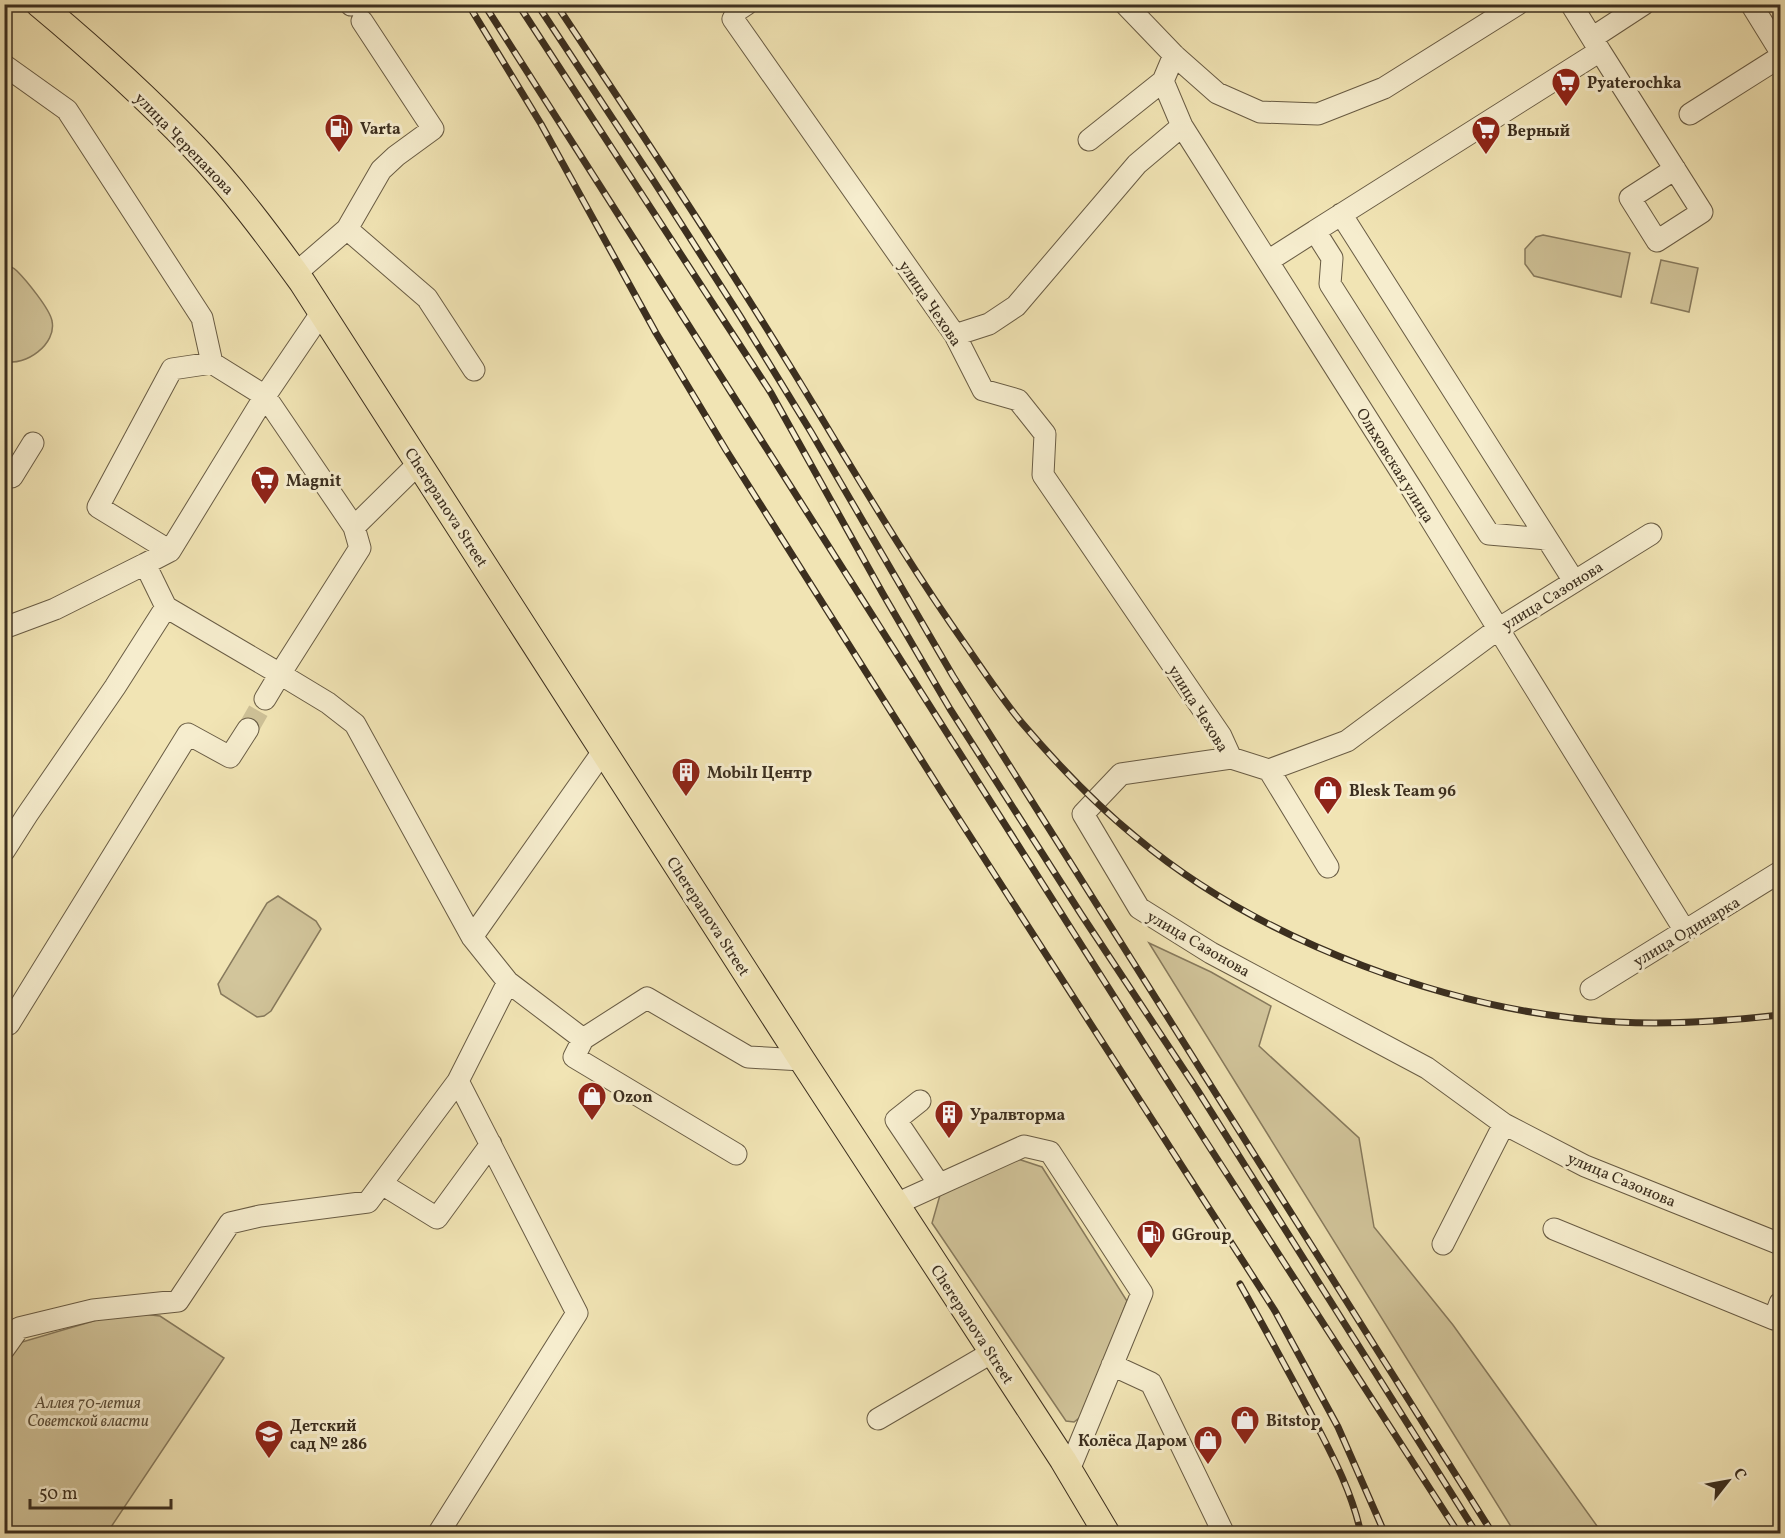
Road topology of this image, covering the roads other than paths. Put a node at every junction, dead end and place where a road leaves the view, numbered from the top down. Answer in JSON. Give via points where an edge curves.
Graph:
{"nodes":[{"id":1,"x":39,"y":4,"type":"edge"},
{"id":2,"x":1125,"y":4,"type":"edge"},
{"id":3,"x":1518,"y":4,"type":"edge"},
{"id":4,"x":1571,"y":4,"type":"edge"},
{"id":5,"x":1644,"y":4,"type":"edge"},
{"id":6,"x":1751,"y":4,"type":"edge"},
{"id":7,"x":740,"y":12,"type":"edge"},
{"id":8,"x":362,"y":21,"type":"dead end"},
{"id":9,"x":1596,"y":44,"type":"junction"},
{"id":10,"x":1780,"y":51,"type":"edge"},
{"id":11,"x":1174,"y":55,"type":"junction"},
{"id":12,"x":1780,"y":57,"type":"edge"},
{"id":13,"x":4,"y":65,"type":"edge"},
{"id":14,"x":1162,"y":81,"type":"junction"},
{"id":15,"x":1690,"y":114,"type":"dead end"},
{"id":16,"x":1182,"y":126,"type":"junction"},
{"id":17,"x":1089,"y":140,"type":"dead end"},
{"id":18,"x":1675,"y":169,"type":"dead end"},
{"id":19,"x":1341,"y":214,"type":"junction"},
{"id":20,"x":347,"y":229,"type":"junction"},
{"id":21,"x":1315,"y":231,"type":"junction"},
{"id":22,"x":1268,"y":261,"type":"junction"},
{"id":23,"x":296,"y":273,"type":"junction"},
{"id":24,"x":322,"y":312,"type":"junction"},
{"id":25,"x":955,"y":335,"type":"junction"},
{"id":26,"x":212,"y":363,"type":"junction"},
{"id":27,"x":474,"y":370,"type":"dead end"},
{"id":28,"x":265,"y":396,"type":"junction"},
{"id":29,"x":33,"y":443,"type":"dead end"},
{"id":30,"x":419,"y":463,"type":"junction"},
{"id":31,"x":4,"y":472,"type":"edge"},
{"id":32,"x":354,"y":527,"type":"junction"},
{"id":33,"x":1651,"y":534,"type":"dead end"},
{"id":34,"x":1547,"y":539,"type":"junction"},
{"id":35,"x":170,"y":551,"type":"junction"},
{"id":36,"x":145,"y":564,"type":"junction"},
{"id":37,"x":1574,"y":581,"type":"junction"},
{"id":38,"x":166,"y":607,"type":"junction"},
{"id":39,"x":4,"y":628,"type":"edge"},
{"id":40,"x":1498,"y":629,"type":"junction"},
{"id":41,"x":280,"y":674,"type":"junction"},
{"id":42,"x":265,"y":699,"type":"tunnel mouth"},
{"id":43,"x":249,"y":729,"type":"tunnel mouth"},
{"id":44,"x":604,"y":750,"type":"junction"},
{"id":45,"x":1231,"y":758,"type":"junction"},
{"id":46,"x":1269,"y":770,"type":"junction"},
{"id":47,"x":4,"y":851,"type":"edge"},
{"id":48,"x":1328,"y":867,"type":"dead end"},
{"id":49,"x":1780,"y":872,"type":"edge"},
{"id":50,"x":1685,"y":931,"type":"junction"},
{"id":51,"x":472,"y":937,"type":"junction"},
{"id":52,"x":508,"y":982,"type":"junction"},
{"id":53,"x":1591,"y":989,"type":"dead end"},
{"id":54,"x":9,"y":1024,"type":"dead end"},
{"id":55,"x":583,"y":1039,"type":"junction"},
{"id":56,"x":802,"y":1060,"type":"junction"},
{"id":57,"x":458,"y":1081,"type":"junction"},
{"id":58,"x":920,"y":1101,"type":"dead end"},
{"id":59,"x":1504,"y":1124,"type":"junction"},
{"id":60,"x":491,"y":1144,"type":"junction"},
{"id":61,"x":736,"y":1154,"type":"dead end"},
{"id":62,"x":382,"y":1184,"type":"junction"},
{"id":63,"x":939,"y":1184,"type":"junction"},
{"id":64,"x":896,"y":1204,"type":"junction"},
{"id":65,"x":1554,"y":1229,"type":"dead end"},
{"id":66,"x":1443,"y":1244,"type":"dead end"},
{"id":67,"x":1780,"y":1244,"type":"edge"},
{"id":68,"x":1780,"y":1303,"type":"edge"},
{"id":69,"x":4,"y":1349,"type":"edge"},
{"id":70,"x":992,"y":1353,"type":"junction"},
{"id":71,"x":1112,"y":1365,"type":"junction"},
{"id":72,"x":878,"y":1419,"type":"dead end"},
{"id":73,"x":1069,"y":1470,"type":"junction"},
{"id":74,"x":438,"y":1533,"type":"edge"},
{"id":75,"x":1107,"y":1533,"type":"edge"},
{"id":76,"x":1224,"y":1533,"type":"edge"}],
"edges":[{"from":1,"to":23,"type":"main road","name":"улица Черепанова","via":[[95,51],[194,147]]},
{"from":2,"to":11,"type":"street"},
{"from":3,"to":11,"type":"street","via":[[1384,88],[1318,114],[1260,112],[1217,93]]},
{"from":4,"to":9,"type":"street"},
{"from":5,"to":9,"type":"street"},
{"from":6,"to":10,"type":"street"},
{"from":7,"to":25,"type":"street","name":"улица Чехова"},
{"from":8,"to":20,"type":"street","via":[[433,129],[381,170]]},
{"from":9,"to":18,"type":"street"},
{"from":9,"to":19,"type":"street"},
{"from":11,"to":14,"type":"street"},
{"from":12,"to":15,"type":"street"},
{"from":13,"to":26,"type":"street","via":[[68,110],[202,318]]},
{"from":14,"to":16,"type":"street","name":"Ольховская улица"},
{"from":14,"to":17,"type":"street"},
{"from":16,"to":22,"type":"street","name":"Ольховская улица"},
{"from":16,"to":25,"type":"street","via":[[1137,164],[1016,306],[989,324]]},
{"from":19,"to":21,"type":"street"},
{"from":19,"to":34,"type":"street"},
{"from":20,"to":23,"type":"street"},
{"from":20,"to":27,"type":"street","via":[[428,298]]},
{"from":21,"to":22,"type":"street"},
{"from":21,"to":34,"type":"street","via":[[1332,258],[1330,284],[1489,534]]},
{"from":22,"to":40,"type":"street","name":"Ольховская улица"},
{"from":23,"to":24,"type":"main road","name":"улица Черепанова"},
{"from":24,"to":28,"type":"street"},
{"from":24,"to":30,"type":"main road","name":"Cherepanova Street"},
{"from":25,"to":45,"type":"street","name":"улица Чехова","via":[[983,390],[1018,400],[1045,434],[1043,475],[1221,736]]},
{"from":26,"to":28,"type":"street"},
{"from":26,"to":35,"type":"street","via":[[172,369],[98,507]]},
{"from":28,"to":32,"type":"street"},
{"from":28,"to":35,"type":"street"},
{"from":29,"to":31,"type":"street","via":[[12,477]]},
{"from":30,"to":32,"type":"street"},
{"from":30,"to":44,"type":"main road","name":"Cherepanova Street"},
{"from":32,"to":41,"type":"street","via":[[360,548]]},
{"from":33,"to":37,"type":"street","name":"улица Сазонова"},
{"from":34,"to":37,"type":"street"},
{"from":35,"to":36,"type":"street"},
{"from":36,"to":38,"type":"street"},
{"from":36,"to":39,"type":"street","via":[[55,609]]},
{"from":37,"to":40,"type":"street","name":"улица Сазонова"},
{"from":38,"to":41,"type":"street"},
{"from":38,"to":47,"type":"street"},
{"from":40,"to":46,"type":"street","name":"улица Сазонова","via":[[1347,741]]},
{"from":40,"to":50,"type":"street","name":"Ольховская улица"},
{"from":41,"to":42,"type":"street"},
{"from":41,"to":51,"type":"street","via":[[355,724]]},
{"from":43,"to":54,"type":"street","via":[[230,756],[188,734]]},
{"from":44,"to":51,"type":"street"},
{"from":44,"to":56,"type":"main road","name":"Cherepanova Street"},
{"from":45,"to":46,"type":"street","name":"улица Сазонова"},
{"from":45,"to":59,"type":"street","name":"улица Сазонова","via":[[1121,774],[1083,814],[1139,908],[1211,953],[1427,1068]]},
{"from":46,"to":48,"type":"street"},
{"from":49,"to":50,"type":"street","name":"улица Одинарка"},
{"from":50,"to":53,"type":"street","name":"улица Одинарка"},
{"from":51,"to":52,"type":"street"},
{"from":52,"to":55,"type":"street"},
{"from":52,"to":57,"type":"street"},
{"from":55,"to":56,"type":"street","via":[[647,998],[748,1057]]},
{"from":55,"to":61,"type":"street","via":[[574,1056]]},
{"from":56,"to":64,"type":"main road","name":"Cherepanova Street"},
{"from":57,"to":60,"type":"street"},
{"from":57,"to":62,"type":"street"},
{"from":58,"to":63,"type":"street","via":[[896,1120]]},
{"from":59,"to":66,"type":"street"},
{"from":59,"to":67,"type":"street","name":"улица Сазонова","via":[[1585,1166]]},
{"from":60,"to":62,"type":"street","via":[[437,1218]]},
{"from":60,"to":74,"type":"street","via":[[578,1313]]},
{"from":62,"to":69,"type":"street","via":[[368,1202],[230,1223],[178,1301],[93,1310],[19,1328]]},
{"from":63,"to":64,"type":"street"},
{"from":63,"to":71,"type":"street","via":[[1024,1146],[1050,1152],[1142,1293]]},
{"from":64,"to":70,"type":"main road","name":"Cherepanova Street"},
{"from":65,"to":68,"type":"street","via":[[1774,1319]]},
{"from":70,"to":72,"type":"street"},
{"from":70,"to":73,"type":"main road","name":"Cherepanova Street"},
{"from":71,"to":73,"type":"street"},
{"from":71,"to":76,"type":"street","via":[[1151,1383]]},
{"from":73,"to":75,"type":"main road","name":"Cherepanova Street"}]}
